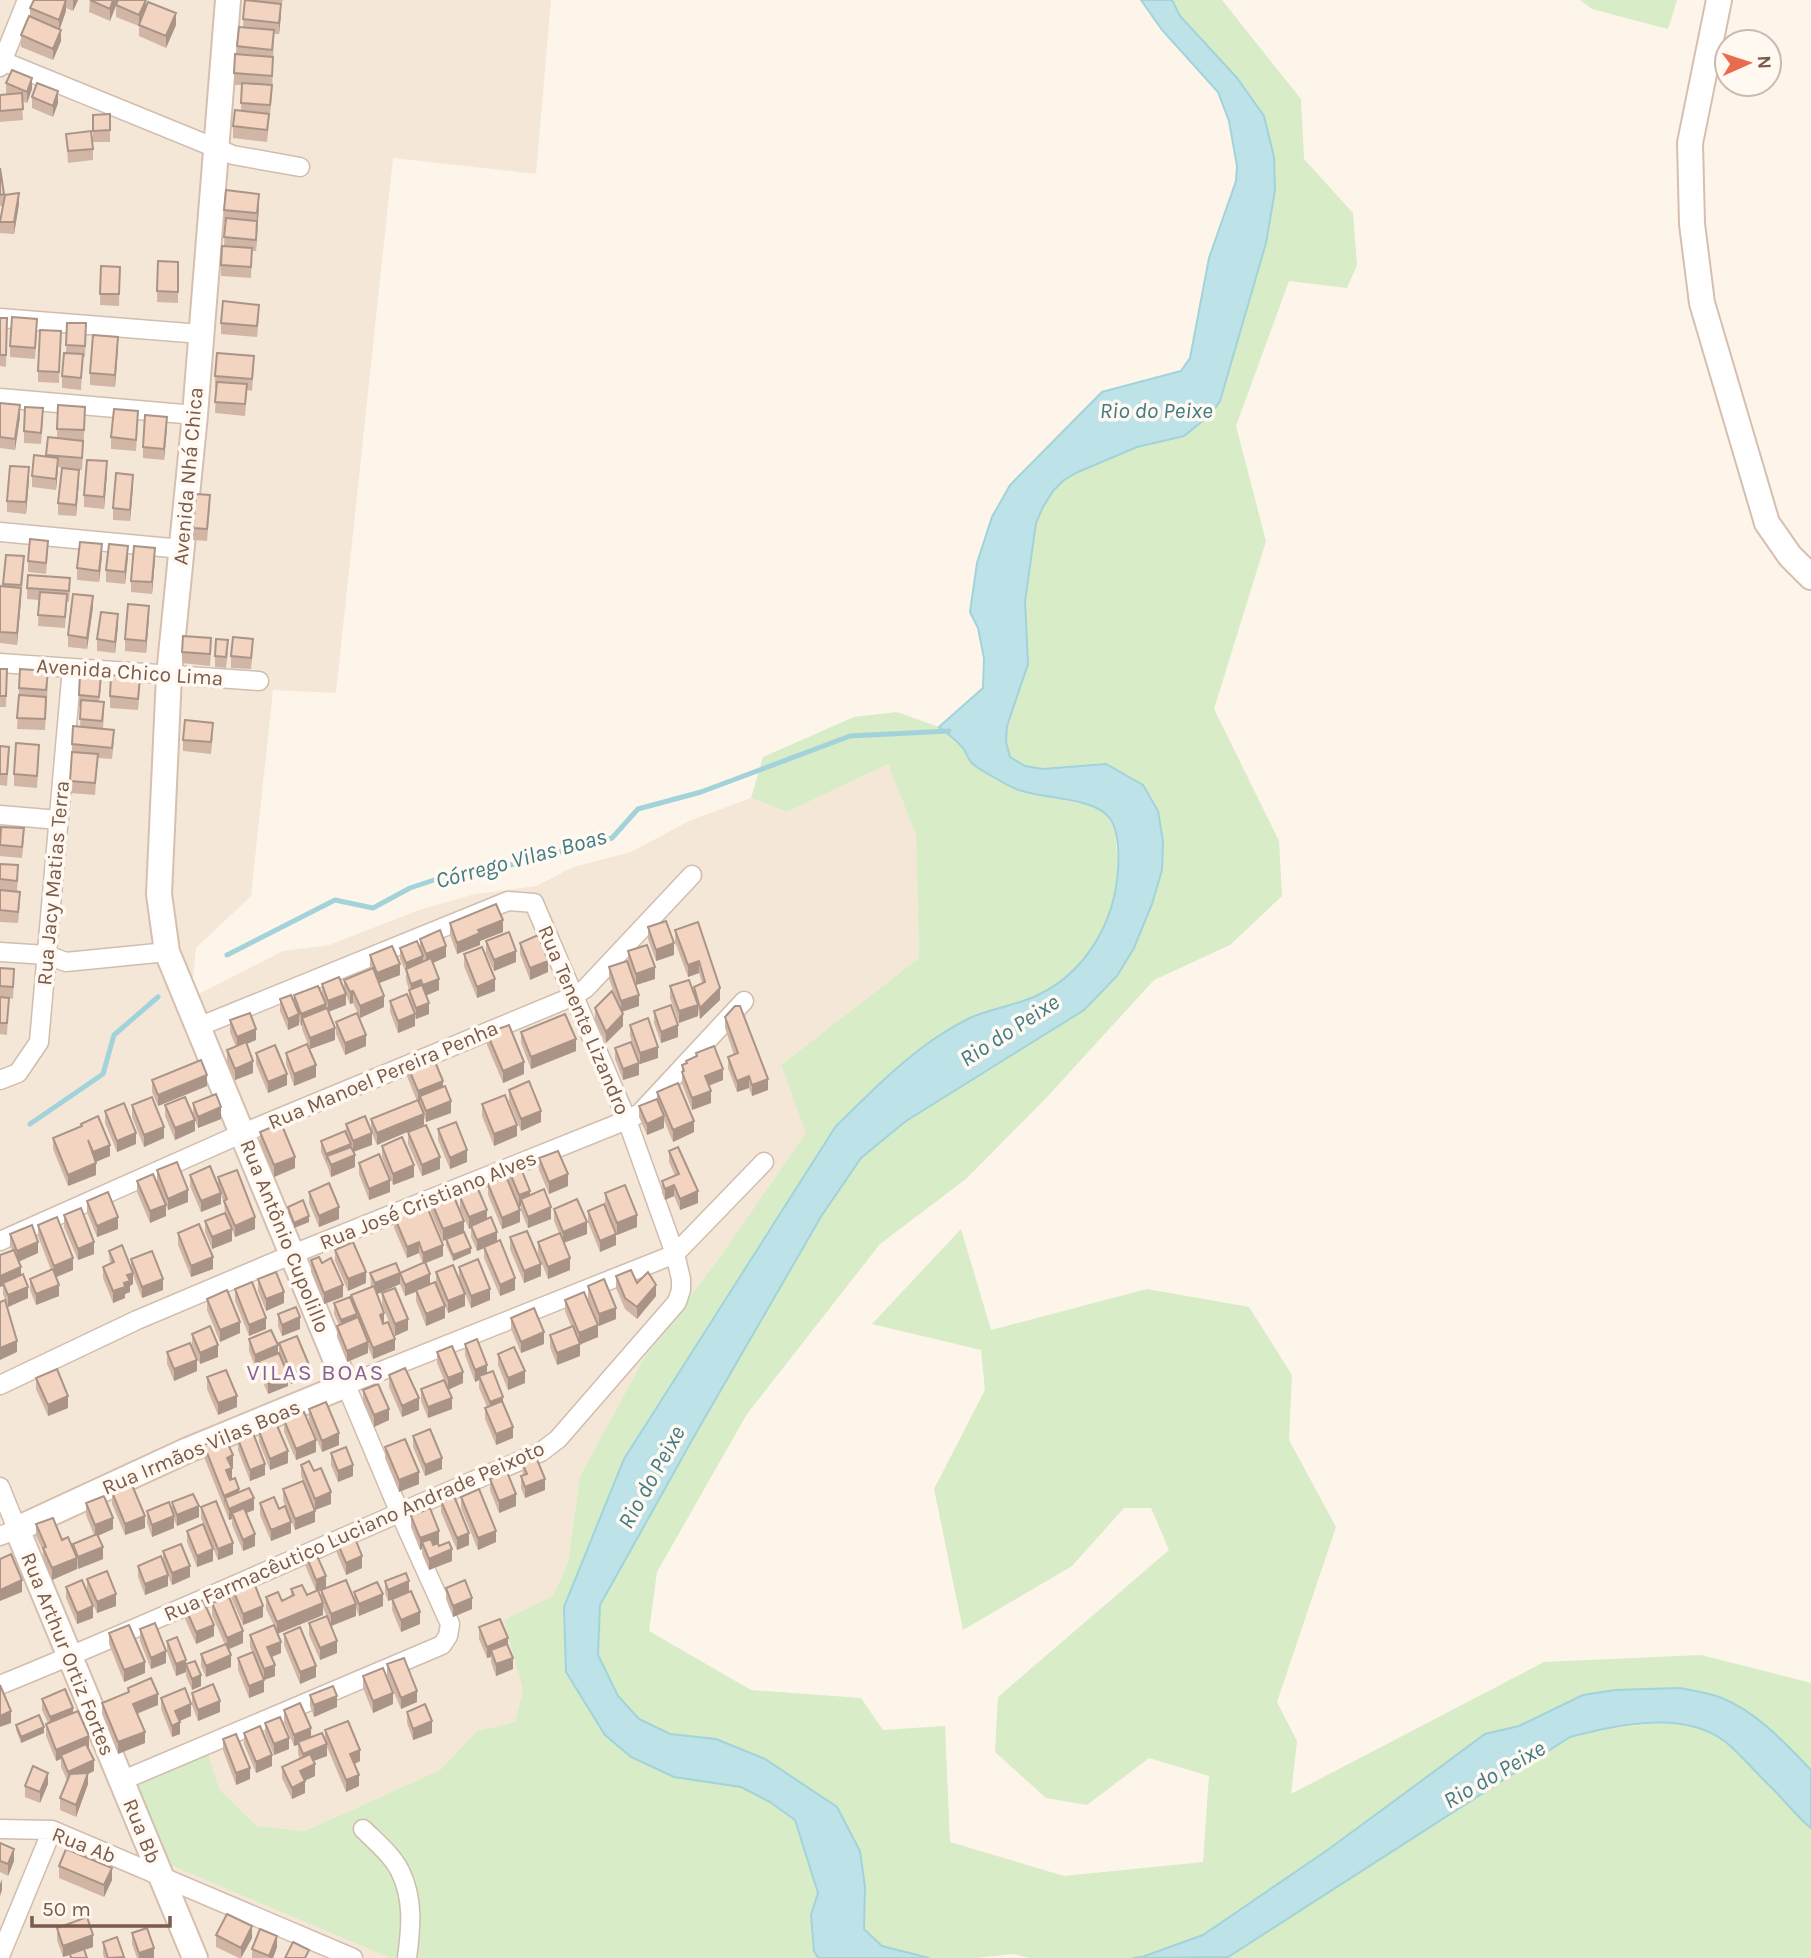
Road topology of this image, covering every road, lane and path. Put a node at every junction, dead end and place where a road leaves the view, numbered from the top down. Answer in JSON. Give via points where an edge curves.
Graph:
{"nodes":[{"id":1,"x":27,"y":0,"type":"edge"},
{"id":2,"x":228,"y":0,"type":"edge"},
{"id":3,"x":1718,"y":0,"type":"edge"},
{"id":4,"x":1,"y":62,"type":"edge"},
{"id":5,"x":215,"y":147,"type":"junction"},
{"id":6,"x":300,"y":167,"type":"dead end"},
{"id":7,"x":0,"y":318,"type":"edge"},
{"id":8,"x":201,"y":334,"type":"junction"},
{"id":9,"x":0,"y":398,"type":"edge"},
{"id":10,"x":194,"y":415,"type":"junction"},
{"id":11,"x":0,"y":532,"type":"edge"},
{"id":12,"x":182,"y":549,"type":"junction"},
{"id":13,"x":1811,"y":577,"type":"edge"},
{"id":14,"x":0,"y":663,"type":"edge"},
{"id":15,"x":72,"y":668,"type":"junction"},
{"id":16,"x":169,"y":675,"type":"junction"},
{"id":17,"x":259,"y":681,"type":"dead end"},
{"id":18,"x":0,"y":815,"type":"edge"},
{"id":19,"x":59,"y":820,"type":"junction"},
{"id":20,"x":692,"y":875,"type":"dead end"},
{"id":21,"x":167,"y":951,"type":"junction"},
{"id":22,"x":0,"y":952,"type":"edge"},
{"id":23,"x":47,"y":955,"type":"junction"},
{"id":24,"x":574,"y":996,"type":"junction"},
{"id":25,"x":744,"y":1001,"type":"dead end"},
{"id":26,"x":198,"y":1027,"type":"junction"},
{"id":27,"x":0,"y":1080,"type":"edge"},
{"id":28,"x":627,"y":1119,"type":"junction"},
{"id":29,"x":243,"y":1133,"type":"junction"},
{"id":30,"x":764,"y":1162,"type":"dead end"},
{"id":31,"x":0,"y":1241,"type":"edge"},
{"id":32,"x":293,"y":1254,"type":"junction"},
{"id":33,"x":676,"y":1254,"type":"junction"},
{"id":34,"x":681,"y":1279,"type":"joint"},
{"id":35,"x":0,"y":1385,"type":"edge"},
{"id":36,"x":346,"y":1385,"type":"junction"},
{"id":37,"x":0,"y":1487,"type":"edge"},
{"id":38,"x":400,"y":1511,"type":"junction"},
{"id":39,"x":9,"y":1532,"type":"edge"},
{"id":40,"x":70,"y":1657,"type":"junction"},
{"id":41,"x":0,"y":1685,"type":"edge"},
{"id":42,"x":121,"y":1781,"type":"junction"},
{"id":43,"x":2,"y":1828,"type":"edge"},
{"id":44,"x":363,"y":1829,"type":"dead end"},
{"id":45,"x":52,"y":1830,"type":"junction"},
{"id":46,"x":160,"y":1876,"type":"junction"},
{"id":47,"x":0,"y":1956,"type":"edge"},
{"id":48,"x":195,"y":1958,"type":"edge"},
{"id":49,"x":353,"y":1958,"type":"edge"},
{"id":50,"x":407,"y":1958,"type":"edge"}],
"edges":[{"from":1,"to":4,"type":"street"},
{"from":2,"to":5,"type":"street","name":"Avenida Nhá Chica"},
{"from":3,"to":13,"type":"street","via":[[1690,143],[1692,224],[1702,303],[1766,523]]},
{"from":4,"to":5,"type":"street"},
{"from":5,"to":6,"type":"street","via":[[233,155]]},
{"from":5,"to":8,"type":"street","name":"Avenida Nhá Chica"},
{"from":7,"to":8,"type":"street"},
{"from":8,"to":10,"type":"street","name":"Avenida Nhá Chica"},
{"from":9,"to":10,"type":"street"},
{"from":10,"to":12,"type":"street","name":"Avenida Nhá Chica"},
{"from":11,"to":12,"type":"street"},
{"from":12,"to":16,"type":"street","name":"Avenida Nhá Chica"},
{"from":14,"to":15,"type":"street","name":"Avenida Chico Lima"},
{"from":15,"to":16,"type":"street","name":"Avenida Chico Lima"},
{"from":15,"to":19,"type":"street","name":"Rua Jacy Matias Terra"},
{"from":16,"to":17,"type":"street","name":"Avenida Chico Lima"},
{"from":16,"to":21,"type":"street","name":"Avenida Nhá Chica","via":[[159,894]]},
{"from":18,"to":19,"type":"street"},
{"from":19,"to":23,"type":"street","name":"Rua Jacy Matias Terra"},
{"from":20,"to":24,"type":"street","name":"Rua Manoel Pereira Penha"},
{"from":21,"to":23,"type":"street","via":[[66,962]]},
{"from":21,"to":26,"type":"street","name":"Rua Antônio Cupolillo"},
{"from":22,"to":23,"type":"street"},
{"from":23,"to":27,"type":"street","name":"Rua Jacy Matias Terra","via":[[39,1042],[18,1073]]},
{"from":24,"to":26,"type":"street","name":"Rua Tenente Lizandro","via":[[534,904],[508,901]]},
{"from":24,"to":28,"type":"street","name":"Rua Tenente Lizandro"},
{"from":24,"to":29,"type":"street","name":"Rua Manoel Pereira Penha"},
{"from":25,"to":28,"type":"street","name":"Rua José Cristiano Alves","via":[[640,1113]]},
{"from":26,"to":29,"type":"street","name":"Rua Antônio Cupolillo"},
{"from":28,"to":32,"type":"street","name":"Rua José Cristiano Alves"},
{"from":28,"to":33,"type":"street","name":"Rua Tenente Lizandro"},
{"from":29,"to":31,"type":"street","name":"Rua Manoel Pereira Penha"},
{"from":29,"to":32,"type":"street","name":"Rua Antônio Cupolillo"},
{"from":30,"to":33,"type":"street","name":"Rua Irmãos Vilas Boas"},
{"from":32,"to":35,"type":"street","name":"Rua José Cristiano Alves"},
{"from":32,"to":36,"type":"street","name":"Rua Antônio Cupolillo"},
{"from":33,"to":34,"type":"street","name":"Rua Tenente Lizandro"},
{"from":33,"to":36,"type":"street","name":"Rua Irmãos Vilas Boas"},
{"from":34,"to":38,"type":"street","name":"Rua Farmacêutico Luciano Andrade Peixoto","via":[[677,1302],[558,1439],[541,1452]]},
{"from":36,"to":38,"type":"street","name":"Rua Antônio Cupolillo"},
{"from":36,"to":39,"type":"street","name":"Rua Irmãos Vilas Boas","via":[[188,1450]]},
{"from":37,"to":39,"type":"street","name":"Rua Arthur Ortiz Fortes"},
{"from":38,"to":40,"type":"street","name":"Rua Farmacêutico Luciano Andrade Peixoto"},
{"from":38,"to":42,"type":"street","name":"Rua Antônio Cupolillo","via":[[450,1624],[442,1645]]},
{"from":39,"to":40,"type":"street","name":"Rua Arthur Ortiz Fortes"},
{"from":40,"to":41,"type":"street","name":"Rua Farmacêutico Luciano Andrade Peixoto"},
{"from":40,"to":42,"type":"street","name":"Rua Arthur Ortiz Fortes"},
{"from":42,"to":46,"type":"street","name":"Rua Bb"},
{"from":43,"to":45,"type":"street","name":"Rua Ab"},
{"from":44,"to":50,"type":"street","via":[[399,1869],[408,1894],[411,1928]]},
{"from":45,"to":46,"type":"street","name":"Rua Ab"},
{"from":45,"to":47,"type":"street"},
{"from":46,"to":48,"type":"street","name":"Rua Bb"},
{"from":46,"to":49,"type":"street","name":"Rua Ab"}]}
